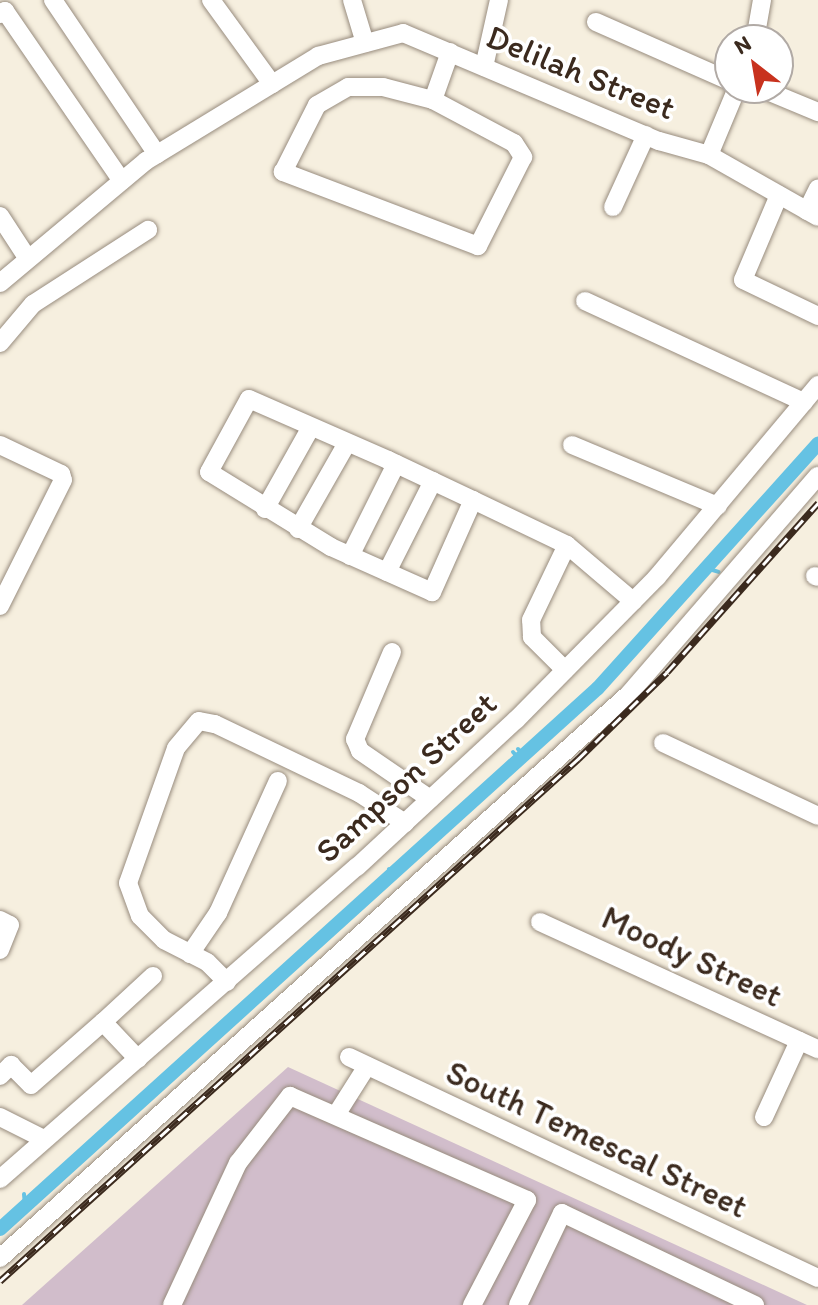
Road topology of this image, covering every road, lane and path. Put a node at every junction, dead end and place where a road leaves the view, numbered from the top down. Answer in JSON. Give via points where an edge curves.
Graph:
{"nodes":[{"id":1,"x":53,"y":0,"type":"edge"},
{"id":2,"x":211,"y":0,"type":"edge"},
{"id":3,"x":352,"y":0,"type":"edge"},
{"id":4,"x":499,"y":0,"type":"edge"},
{"id":5,"x":762,"y":0,"type":"edge"},
{"id":6,"x":0,"y":14,"type":"edge"},
{"id":7,"x":596,"y":22,"type":"dead end"},
{"id":8,"x":758,"y":24,"type":"edge"},
{"id":9,"x":365,"y":43,"type":"junction"},
{"id":10,"x":450,"y":52,"type":"junction"},
{"id":11,"x":484,"y":67,"type":"junction"},
{"id":12,"x":714,"y":74,"type":"edge"},
{"id":13,"x":272,"y":84,"type":"junction"},
{"id":14,"x":433,"y":100,"type":"junction"},
{"id":15,"x":794,"y":102,"type":"edge"},
{"id":16,"x":730,"y":104,"type":"edge"},
{"id":17,"x":818,"y":112,"type":"edge"},
{"id":18,"x":646,"y":135,"type":"junction"},
{"id":19,"x":157,"y":154,"type":"junction"},
{"id":20,"x":709,"y":155,"type":"junction"},
{"id":21,"x":122,"y":181,"type":"junction"},
{"id":22,"x":818,"y":188,"type":"edge"},
{"id":23,"x":779,"y":195,"type":"junction"},
{"id":24,"x":613,"y":207,"type":"dead end"},
{"id":25,"x":813,"y":214,"type":"edge"},
{"id":26,"x":0,"y":216,"type":"edge"},
{"id":27,"x":148,"y":230,"type":"dead end"},
{"id":28,"x":28,"y":259,"type":"junction"},
{"id":29,"x":0,"y":283,"type":"edge"},
{"id":30,"x":585,"y":301,"type":"dead end"},
{"id":31,"x":818,"y":316,"type":"edge"},
{"id":32,"x":0,"y":343,"type":"edge"},
{"id":33,"x":818,"y":385,"type":"edge"},
{"id":34,"x":804,"y":402,"type":"junction"},
{"id":35,"x":311,"y":427,"type":"junction"},
{"id":36,"x":347,"y":443,"type":"junction"},
{"id":37,"x":0,"y":445,"type":"edge"},
{"id":38,"x":572,"y":445,"type":"dead end"},
{"id":39,"x":396,"y":464,"type":"junction"},
{"id":40,"x":818,"y":476,"type":"edge"},
{"id":41,"x":433,"y":481,"type":"junction"},
{"id":42,"x":473,"y":500,"type":"junction"},
{"id":43,"x":718,"y":506,"type":"junction"},
{"id":44,"x":265,"y":509,"type":"junction"},
{"id":45,"x":298,"y":529,"type":"junction"},
{"id":46,"x":567,"y":545,"type":"junction"},
{"id":47,"x":350,"y":556,"type":"junction"},
{"id":48,"x":387,"y":572,"type":"junction"},
{"id":49,"x":633,"y":601,"type":"junction"},
{"id":50,"x":1,"y":608,"type":"edge"},
{"id":51,"x":392,"y":652,"type":"dead end"},
{"id":52,"x":565,"y":670,"type":"junction"},
{"id":53,"x":663,"y":743,"type":"dead end"},
{"id":54,"x":278,"y":781,"type":"dead end"},
{"id":55,"x":430,"y":799,"type":"junction"},
{"id":56,"x":818,"y":816,"type":"edge"},
{"id":57,"x":405,"y":823,"type":"junction"},
{"id":58,"x":0,"y":920,"type":"edge"},
{"id":59,"x":540,"y":922,"type":"dead end"},
{"id":60,"x":0,"y":950,"type":"edge"},
{"id":61,"x":190,"y":954,"type":"junction"},
{"id":62,"x":153,"y":976,"type":"dead end"},
{"id":63,"x":227,"y":982,"type":"junction"},
{"id":64,"x":103,"y":1022,"type":"junction"},
{"id":65,"x":799,"y":1041,"type":"junction"},
{"id":66,"x":818,"y":1049,"type":"edge"},
{"id":67,"x":349,"y":1057,"type":"dead end"},
{"id":68,"x":138,"y":1059,"type":"junction"},
{"id":69,"x":367,"y":1066,"type":"junction"},
{"id":70,"x":0,"y":1076,"type":"edge"},
{"id":71,"x":336,"y":1115,"type":"junction"},
{"id":72,"x":0,"y":1117,"type":"edge"},
{"id":73,"x":764,"y":1117,"type":"dead end"},
{"id":74,"x":44,"y":1139,"type":"junction"},
{"id":75,"x":0,"y":1179,"type":"edge"},
{"id":76,"x":0,"y":1258,"type":"edge"},
{"id":77,"x":818,"y":1278,"type":"edge"},
{"id":78,"x":172,"y":1305,"type":"edge"},
{"id":79,"x":472,"y":1305,"type":"edge"},
{"id":80,"x":518,"y":1305,"type":"edge"},
{"id":81,"x":755,"y":1305,"type":"edge"}],
"edges":[{"from":1,"to":19,"type":"street"},
{"from":2,"to":13,"type":"street"},
{"from":3,"to":9,"type":"street"},
{"from":4,"to":11,"type":"street"},
{"from":5,"to":8,"type":"street"},
{"from":6,"to":21,"type":"street","via":[[5,11]]},
{"from":7,"to":12,"type":"street"},
{"from":9,"to":10,"type":"street","name":"Delilah Street","via":[[403,33]]},
{"from":9,"to":13,"type":"street","name":"Delilah Street","via":[[318,56]]},
{"from":10,"to":11,"type":"street","name":"Delilah Street"},
{"from":10,"to":14,"type":"street"},
{"from":11,"to":18,"type":"street","name":"Delilah Street"},
{"from":13,"to":19,"type":"street","name":"Delilah Street"},
{"from":14,"to":14,"type":"street","via":[[514,143],[523,157],[478,246],[283,172],[317,105],[348,87],[383,87]]},
{"from":15,"to":17,"type":"street"},
{"from":16,"to":20,"type":"street"},
{"from":18,"to":20,"type":"street","name":"Delilah Street"},
{"from":18,"to":24,"type":"street"},
{"from":19,"to":21,"type":"street","name":"Delilah Street"},
{"from":20,"to":23,"type":"street","name":"Delilah Street"},
{"from":21,"to":28,"type":"street","name":"Delilah Street"},
{"from":22,"to":25,"type":"street"},
{"from":23,"to":25,"type":"street","name":"Delilah Street"},
{"from":23,"to":31,"type":"street","via":[[743,280]]},
{"from":26,"to":28,"type":"street"},
{"from":27,"to":32,"type":"street","via":[[33,304]]},
{"from":28,"to":29,"type":"street","name":"Delilah Street"},
{"from":30,"to":34,"type":"street"},
{"from":33,"to":34,"type":"street","name":"Sampson Street"},
{"from":34,"to":43,"type":"street","name":"Sampson Street"},
{"from":35,"to":36,"type":"street"},
{"from":35,"to":44,"type":"street"},
{"from":35,"to":44,"type":"street","via":[[249,399],[242,411],[209,472]]},
{"from":36,"to":39,"type":"street"},
{"from":36,"to":45,"type":"street"},
{"from":37,"to":50,"type":"street","via":[[61,474],[63,480]]},
{"from":38,"to":43,"type":"street"},
{"from":39,"to":41,"type":"street"},
{"from":39,"to":47,"type":"street"},
{"from":40,"to":76,"type":"street","via":[[628,695]]},
{"from":41,"to":42,"type":"street"},
{"from":41,"to":48,"type":"street"},
{"from":42,"to":46,"type":"street"},
{"from":42,"to":48,"type":"street","via":[[432,592]]},
{"from":43,"to":49,"type":"street","name":"Sampson Street"},
{"from":44,"to":45,"type":"street"},
{"from":45,"to":47,"type":"street"},
{"from":46,"to":49,"type":"street"},
{"from":46,"to":52,"type":"street","via":[[531,620],[532,637]]},
{"from":47,"to":48,"type":"street"},
{"from":49,"to":52,"type":"street","name":"Sampson Street"},
{"from":51,"to":55,"type":"street","via":[[355,739],[360,751]]},
{"from":52,"to":55,"type":"street","name":"Sampson Street"},
{"from":53,"to":56,"type":"street"},
{"from":54,"to":61,"type":"street","via":[[218,913]]},
{"from":55,"to":57,"type":"street","name":"Sampson Street"},
{"from":57,"to":61,"type":"street","via":[[359,793],[199,721],[176,748],[128,883],[140,916],[164,940]]},
{"from":57,"to":63,"type":"street","name":"Sampson Street"},
{"from":58,"to":60,"type":"street","via":[[10,925]]},
{"from":59,"to":65,"type":"street","name":"Moody Street"},
{"from":61,"to":63,"type":"street"},
{"from":62,"to":64,"type":"street"},
{"from":63,"to":68,"type":"street","name":"Sampson Street"},
{"from":64,"to":68,"type":"street"},
{"from":64,"to":70,"type":"street","via":[[31,1085],[11,1065]]},
{"from":65,"to":66,"type":"street","name":"Moody Street"},
{"from":65,"to":73,"type":"street"},
{"from":67,"to":69,"type":"street","name":"South Temescal Street"},
{"from":68,"to":74,"type":"street","name":"Sampson Street"},
{"from":69,"to":71,"type":"street"},
{"from":69,"to":77,"type":"street","name":"South Temescal Street"},
{"from":71,"to":78,"type":"street","via":[[290,1096],[238,1163]]},
{"from":71,"to":79,"type":"street","via":[[527,1200]]},
{"from":72,"to":74,"type":"street"},
{"from":74,"to":75,"type":"street","name":"Sampson Street"},
{"from":80,"to":81,"type":"street","via":[[562,1213]]}]}
